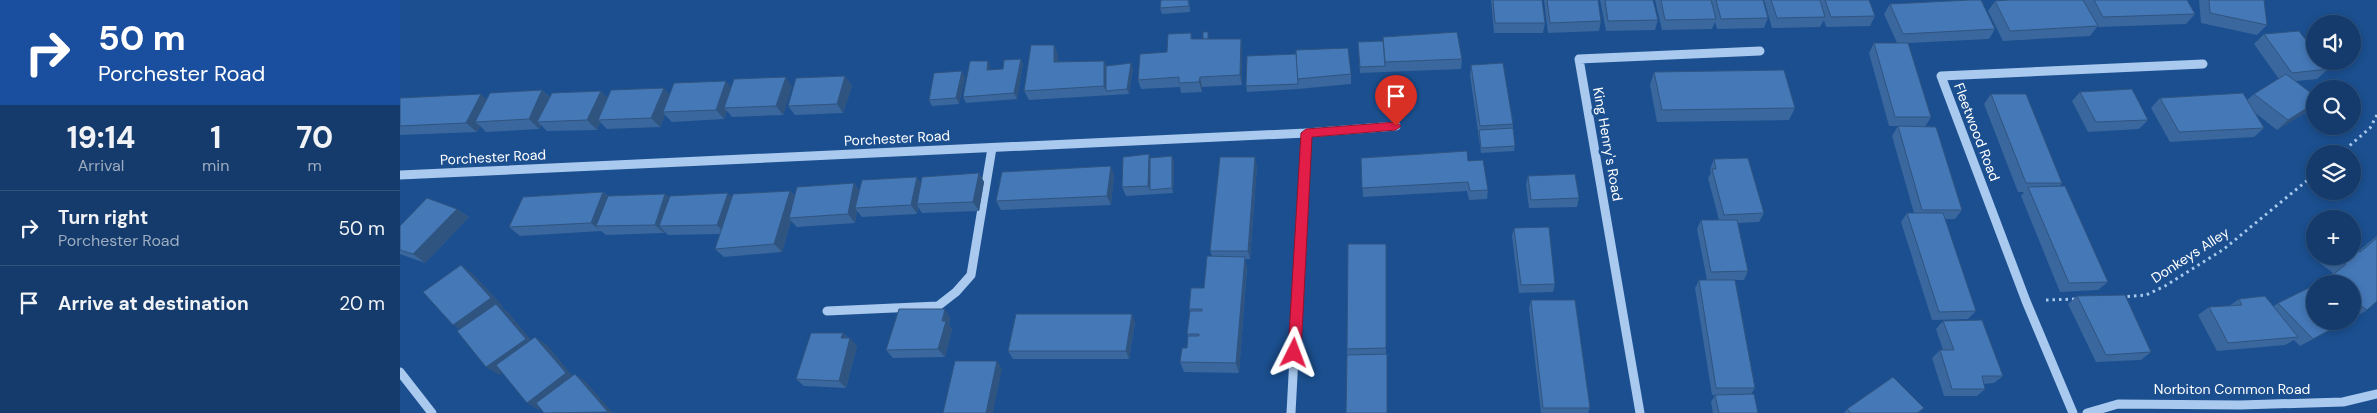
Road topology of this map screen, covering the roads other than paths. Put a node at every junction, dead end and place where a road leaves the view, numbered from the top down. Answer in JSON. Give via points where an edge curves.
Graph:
{"nodes":[{"id":1,"x":1760,"y":51,"type":"dead end"},
{"id":2,"x":2203,"y":64,"type":"dead end"},
{"id":3,"x":1396,"y":126,"type":"dead end"},
{"id":4,"x":1306,"y":133,"type":"junction"},
{"id":5,"x":992,"y":148,"type":"junction"},
{"id":6,"x":400,"y":175,"type":"edge"},
{"id":7,"x":827,"y":311,"type":"dead end"},
{"id":8,"x":400,"y":372,"type":"edge"},
{"id":9,"x":2377,"y":394,"type":"edge"},
{"id":10,"x":432,"y":413,"type":"edge"},
{"id":11,"x":1291,"y":413,"type":"edge"},
{"id":12,"x":1640,"y":413,"type":"edge"},
{"id":13,"x":2073,"y":413,"type":"edge"},
{"id":14,"x":2087,"y":413,"type":"edge"}],
"edges":[{"from":1,"to":12,"type":"street","name":"King Henry's Road","via":[[1579,59]]},
{"from":2,"to":13,"type":"street","name":"Fleetwood Road","via":[[1941,76],[2026,301]]},
{"from":3,"to":4,"type":"street","name":"Porchester Road"},
{"from":4,"to":5,"type":"street","name":"Porchester Road"},
{"from":4,"to":11,"type":"street"},
{"from":5,"to":6,"type":"street","name":"Porchester Road"},
{"from":5,"to":7,"type":"street","via":[[971,275],[956,292],[938,306]]},
{"from":8,"to":10,"type":"street"},
{"from":9,"to":14,"type":"street","name":"Norbiton Common Road","via":[[2344,402],[2118,404]]}]}
